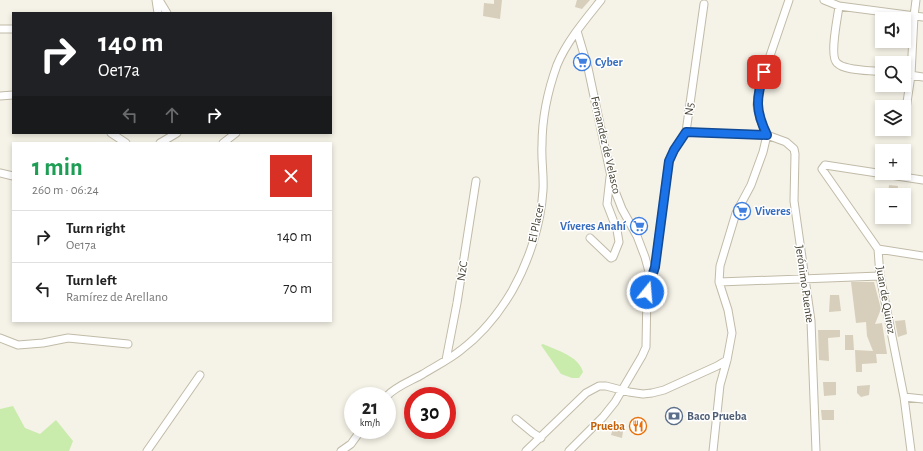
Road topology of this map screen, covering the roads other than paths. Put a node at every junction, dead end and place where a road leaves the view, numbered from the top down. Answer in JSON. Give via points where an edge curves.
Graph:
{"nodes":[{"id":1,"x":156,"y":0,"type":"edge"},
{"id":2,"x":159,"y":0,"type":"edge"},
{"id":3,"x":601,"y":0,"type":"edge"},
{"id":4,"x":789,"y":0,"type":"edge"},
{"id":5,"x":824,"y":0,"type":"edge"},
{"id":6,"x":916,"y":0,"type":"edge"},
{"id":7,"x":704,"y":4,"type":"dead end"},
{"id":8,"x":839,"y":6,"type":"junction"},
{"id":9,"x":158,"y":12,"type":"edge"},
{"id":10,"x":166,"y":12,"type":"edge"},
{"id":11,"x":914,"y":16,"type":"junction"},
{"id":12,"x":923,"y":17,"type":"edge"},
{"id":13,"x":0,"y":29,"type":"edge"},
{"id":14,"x":12,"y":29,"type":"edge"},
{"id":15,"x":577,"y":31,"type":"junction"},
{"id":16,"x":909,"y":56,"type":"edge"},
{"id":17,"x":875,"y":71,"type":"edge"},
{"id":18,"x":911,"y":76,"type":"edge"},
{"id":19,"x":923,"y":77,"type":"edge"},
{"id":20,"x":12,"y":95,"type":"edge"},
{"id":21,"x":0,"y":96,"type":"edge"},
{"id":22,"x":686,"y":132,"type":"junction"},
{"id":23,"x":112,"y":134,"type":"edge"},
{"id":24,"x":175,"y":134,"type":"edge"},
{"id":25,"x":235,"y":134,"type":"edge"},
{"id":26,"x":767,"y":135,"type":"junction"},
{"id":27,"x":124,"y":142,"type":"edge"},
{"id":28,"x":162,"y":142,"type":"edge"},
{"id":29,"x":224,"y":142,"type":"edge"},
{"id":30,"x":610,"y":171,"type":"junction"},
{"id":31,"x":0,"y":173,"type":"edge"},
{"id":32,"x":12,"y":176,"type":"edge"},
{"id":33,"x":923,"y":180,"type":"edge"},
{"id":34,"x":476,"y":181,"type":"dead end"},
{"id":35,"x":590,"y":238,"type":"dead end"},
{"id":36,"x":878,"y":248,"type":"junction"},
{"id":37,"x":923,"y":256,"type":"edge"},
{"id":38,"x":880,"y":276,"type":"junction"},
{"id":39,"x":651,"y":279,"type":"junction"},
{"id":40,"x":805,"y":279,"type":"junction"},
{"id":41,"x":719,"y":282,"type":"junction"},
{"id":42,"x":0,"y":338,"type":"edge"},
{"id":43,"x":128,"y":344,"type":"dead end"},
{"id":44,"x":446,"y":360,"type":"junction"},
{"id":45,"x":727,"y":360,"type":"junction"},
{"id":46,"x":200,"y":375,"type":"dead end"},
{"id":47,"x":396,"y":389,"type":"edge"},
{"id":48,"x":622,"y":391,"type":"junction"},
{"id":49,"x":904,"y":397,"type":"junction"},
{"id":50,"x":923,"y":399,"type":"edge"},
{"id":51,"x":516,"y":419,"type":"dead end"},
{"id":52,"x":541,"y":438,"type":"junction"},
{"id":53,"x":355,"y":439,"type":"edge"},
{"id":54,"x":147,"y":451,"type":"edge"},
{"id":55,"x":341,"y":451,"type":"edge"},
{"id":56,"x":526,"y":451,"type":"edge"},
{"id":57,"x":569,"y":451,"type":"edge"},
{"id":58,"x":713,"y":451,"type":"edge"},
{"id":59,"x":816,"y":451,"type":"edge"},
{"id":60,"x":911,"y":451,"type":"edge"}],
"edges":[{"from":1,"to":9,"type":"street"},
{"from":2,"to":10,"type":"street"},
{"from":3,"to":15,"type":"street","name":"El Placer"},
{"from":4,"to":26,"type":"street","via":[[760,88],[757,105]]},
{"from":5,"to":8,"type":"street"},
{"from":6,"to":11,"type":"street"},
{"from":7,"to":22,"type":"street","name":"N5"},
{"from":8,"to":11,"type":"street"},
{"from":8,"to":17,"type":"street","via":[[834,61],[845,68]]},
{"from":11,"to":12,"type":"street"},
{"from":11,"to":16,"type":"street"},
{"from":13,"to":14,"type":"street"},
{"from":15,"to":30,"type":"street","name":"Fernandez de Velasco","via":[[588,68]]},
{"from":15,"to":44,"type":"street","name":"El Placer","via":[[564,50],[549,90],[542,144],[543,190],[538,220],[524,268],[494,318],[475,339]]},
{"from":18,"to":19,"type":"street"},
{"from":20,"to":21,"type":"street"},
{"from":22,"to":26,"type":"street"},
{"from":22,"to":39,"type":"street","name":"N5","via":[[669,161],[655,267]]},
{"from":23,"to":27,"type":"street"},
{"from":24,"to":28,"type":"street"},
{"from":25,"to":29,"type":"street"},
{"from":26,"to":40,"type":"street","name":"Jerónimo Puente","via":[[786,142],[794,149],[794,201]]},
{"from":26,"to":41,"type":"street","via":[[751,185],[736,213],[720,266]]},
{"from":30,"to":35,"type":"street","via":[[607,204],[619,242],[613,257],[611,258]]},
{"from":30,"to":39,"type":"street","name":"Fernandez de Velasco","via":[[622,209],[637,236]]},
{"from":31,"to":32,"type":"street"},
{"from":33,"to":36,"type":"street","via":[[823,167],[823,171]]},
{"from":34,"to":44,"type":"street","name":"N2C"},
{"from":36,"to":37,"type":"street"},
{"from":36,"to":38,"type":"street","name":"Juan de Quiroz"},
{"from":38,"to":40,"type":"street"},
{"from":38,"to":49,"type":"street","name":"Juan de Quiroz"},
{"from":39,"to":48,"type":"street","name":"N5","via":[[646,302],[646,347]]},
{"from":40,"to":41,"type":"street"},
{"from":40,"to":59,"type":"street","name":"Jerónimo Puente","via":[[811,321]]},
{"from":41,"to":45,"type":"street","via":[[732,333]]},
{"from":42,"to":43,"type":"street","via":[[18,345],[68,338]]},
{"from":44,"to":47,"type":"street","name":"El Placer"},
{"from":45,"to":48,"type":"street","via":[[664,390],[643,394]]},
{"from":45,"to":58,"type":"street","via":[[720,385]]},
{"from":46,"to":54,"type":"street"},
{"from":48,"to":52,"type":"street","via":[[606,386],[593,388]]},
{"from":48,"to":57,"type":"street","name":"N5","via":[[603,417]]},
{"from":49,"to":50,"type":"street"},
{"from":49,"to":60,"type":"street","name":"Juan de Quiroz"},
{"from":51,"to":52,"type":"street"},
{"from":52,"to":56,"type":"street"},
{"from":53,"to":55,"type":"street"}]}
